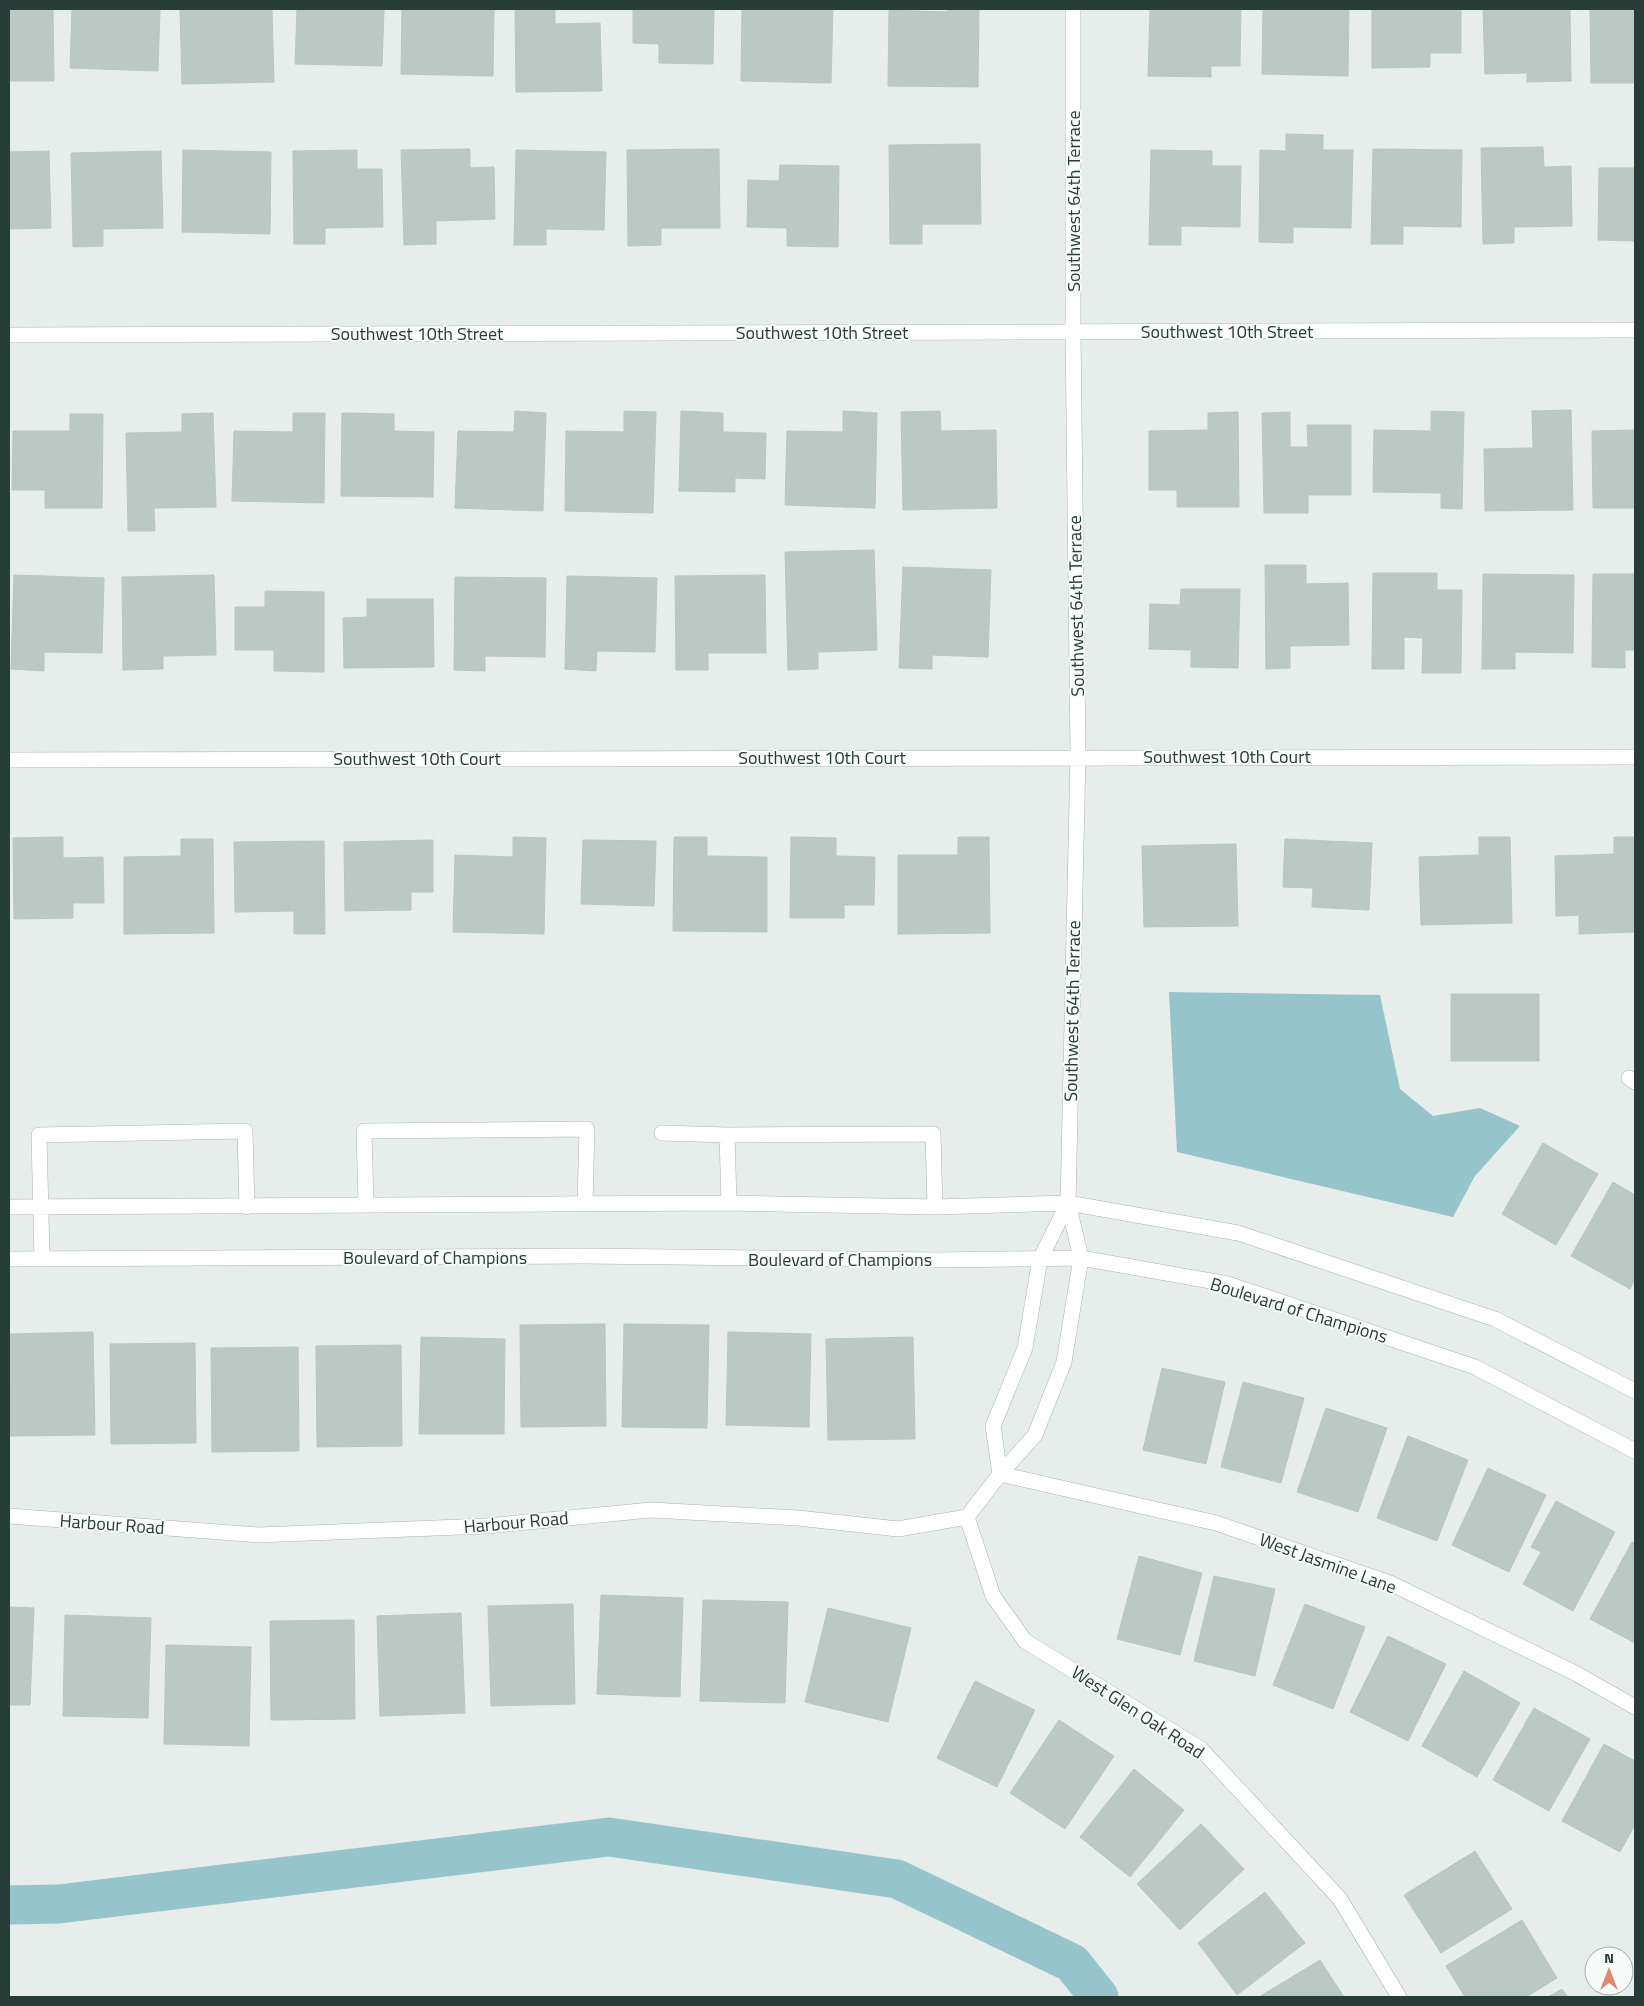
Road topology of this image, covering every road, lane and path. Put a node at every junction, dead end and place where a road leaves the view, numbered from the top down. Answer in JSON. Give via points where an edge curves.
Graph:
{"nodes":[{"id":1,"x":1072,"y":9,"type":"edge"},
{"id":2,"x":1635,"y":330,"type":"edge"},
{"id":3,"x":1072,"y":331,"type":"junction"},
{"id":4,"x":9,"y":335,"type":"edge"},
{"id":5,"x":1078,"y":756,"type":"junction"},
{"id":6,"x":1635,"y":756,"type":"edge"},
{"id":7,"x":9,"y":760,"type":"edge"},
{"id":8,"x":662,"y":1133,"type":"dead end"},
{"id":9,"x":727,"y":1135,"type":"junction"},
{"id":10,"x":729,"y":1203,"type":"junction"},
{"id":11,"x":1068,"y":1203,"type":"junction"},
{"id":12,"x":585,"y":1204,"type":"junction"},
{"id":13,"x":366,"y":1205,"type":"junction"},
{"id":14,"x":9,"y":1207,"type":"edge"},
{"id":15,"x":247,"y":1207,"type":"junction"},
{"id":16,"x":935,"y":1207,"type":"junction"},
{"id":17,"x":41,"y":1208,"type":"junction"},
{"id":18,"x":42,"y":1258,"type":"junction"},
{"id":19,"x":1082,"y":1258,"type":"junction"},
{"id":20,"x":9,"y":1259,"type":"edge"},
{"id":21,"x":1040,"y":1259,"type":"junction"},
{"id":22,"x":1635,"y":1392,"type":"edge"},
{"id":23,"x":1635,"y":1451,"type":"edge"},
{"id":24,"x":1000,"y":1474,"type":"junction"},
{"id":25,"x":9,"y":1516,"type":"edge"},
{"id":26,"x":967,"y":1517,"type":"junction"},
{"id":27,"x":1635,"y":1707,"type":"edge"},
{"id":28,"x":1399,"y":1997,"type":"edge"}],
"edges":[{"from":1,"to":3,"type":"street","name":"Southwest 64th Terrace"},
{"from":2,"to":3,"type":"street","name":"Southwest 10th Street"},
{"from":3,"to":4,"type":"street","name":"Southwest 10th Street"},
{"from":3,"to":5,"type":"street","name":"Southwest 64th Terrace"},
{"from":5,"to":6,"type":"street","name":"Southwest 10th Court"},
{"from":5,"to":7,"type":"street","name":"Southwest 10th Court"},
{"from":5,"to":11,"type":"street","name":"Southwest 64th Terrace"},
{"from":8,"to":9,"type":"street"},
{"from":9,"to":10,"type":"street"},
{"from":9,"to":16,"type":"street","via":[[933,1134]]},
{"from":10,"to":12,"type":"street"},
{"from":10,"to":16,"type":"street"},
{"from":11,"to":16,"type":"street"},
{"from":11,"to":19,"type":"street","name":"Southwest 64th Terrace"},
{"from":11,"to":21,"type":"street","name":"Southwest 64th Terrace"},
{"from":11,"to":22,"type":"street","via":[[1238,1233],[1495,1319]]},
{"from":12,"to":13,"type":"street"},
{"from":12,"to":13,"type":"street","via":[[587,1129],[577,1129],[364,1131]]},
{"from":13,"to":15,"type":"street"},
{"from":14,"to":17,"type":"street"},
{"from":15,"to":17,"type":"street"},
{"from":15,"to":17,"type":"street","via":[[245,1131],[39,1135]]},
{"from":17,"to":18,"type":"street"},
{"from":18,"to":20,"type":"street","name":"Boulevard of Champions"},
{"from":18,"to":21,"type":"street","name":"Boulevard of Champions","via":[[583,1256]]},
{"from":19,"to":21,"type":"street","name":"Boulevard of Champions"},
{"from":19,"to":23,"type":"street","name":"Boulevard of Champions","via":[[1228,1284],[1474,1367]]},
{"from":19,"to":24,"type":"street","via":[[1064,1362],[1035,1435]]},
{"from":21,"to":24,"type":"street","via":[[1025,1348],[993,1426]]},
{"from":24,"to":26,"type":"street"},
{"from":24,"to":27,"type":"street","name":"West Jasmine Lane","via":[[1216,1522],[1390,1583],[1575,1673]]},
{"from":25,"to":26,"type":"street","name":"Harbour Road","via":[[258,1535],[486,1526],[651,1510],[798,1518],[898,1529]]},
{"from":26,"to":28,"type":"street","name":"West Glen Oak Road","via":[[993,1596],[1025,1641],[1201,1749],[1340,1899]]}]}
